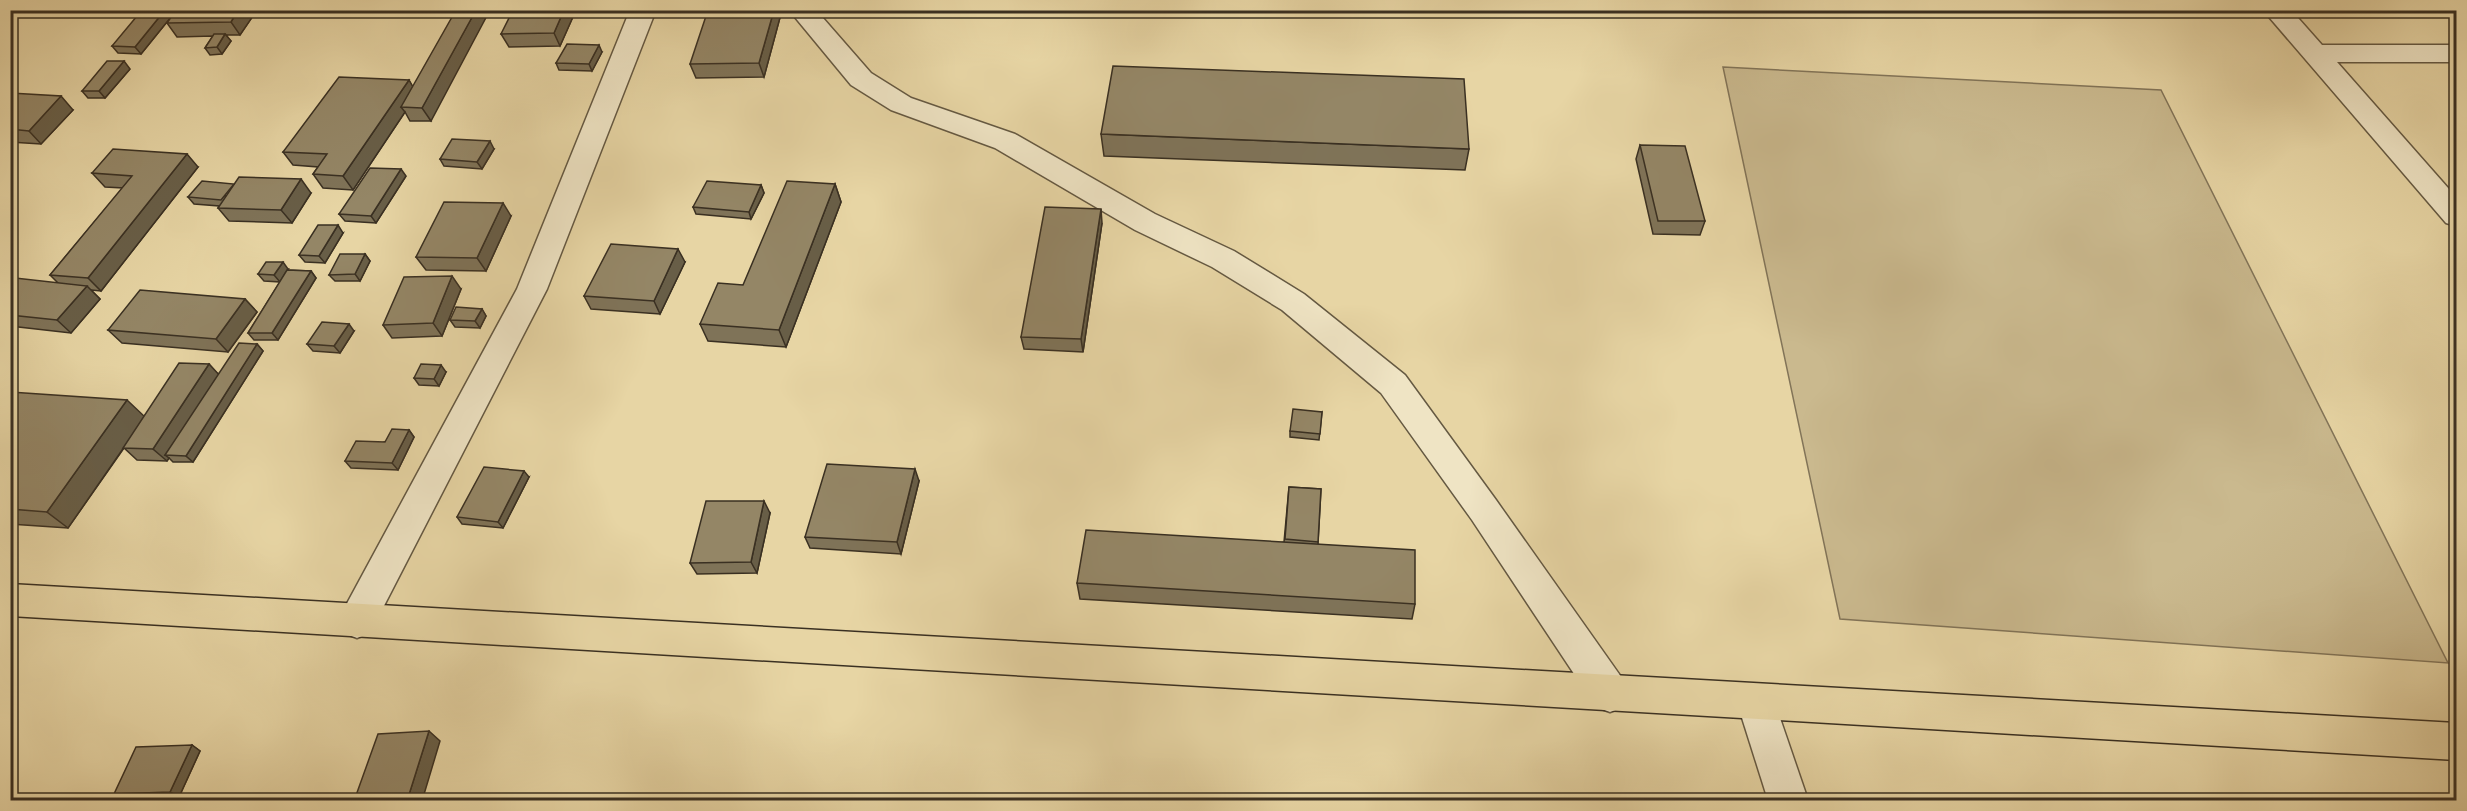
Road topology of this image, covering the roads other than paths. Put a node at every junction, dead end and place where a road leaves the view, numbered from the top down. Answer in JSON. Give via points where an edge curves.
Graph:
{"nodes":[{"id":1,"x":643,"y":10,"type":"edge"},
{"id":2,"x":802,"y":10,"type":"edge"},
{"id":3,"x":2276,"y":10,"type":"edge"},
{"id":4,"x":2457,"y":53,"type":"edge"},
{"id":5,"x":2314,"y":54,"type":"junction"},
{"id":6,"x":2457,"y":216,"type":"edge"},
{"id":7,"x":10,"y":600,"type":"edge"},
{"id":8,"x":357,"y":621,"type":"junction"},
{"id":9,"x":1610,"y":693,"type":"junction"},
{"id":10,"x":1756,"y":702,"type":"junction"},
{"id":11,"x":2457,"y":742,"type":"edge"},
{"id":12,"x":1788,"y":801,"type":"edge"}],
"edges":[{"from":1,"to":8,"type":"street","via":[[532,288]]},
{"from":2,"to":9,"type":"street","via":[[861,80],[901,104],[1005,141],[1145,222],[1223,259],[1293,302],[1393,384]]},
{"from":3,"to":5,"type":"street"},
{"from":4,"to":5,"type":"street"},
{"from":5,"to":6,"type":"street"},
{"from":7,"to":8,"type":"main road"},
{"from":8,"to":9,"type":"main road"},
{"from":9,"to":10,"type":"main road"},
{"from":10,"to":11,"type":"main road"},
{"from":10,"to":12,"type":"street"}]}
